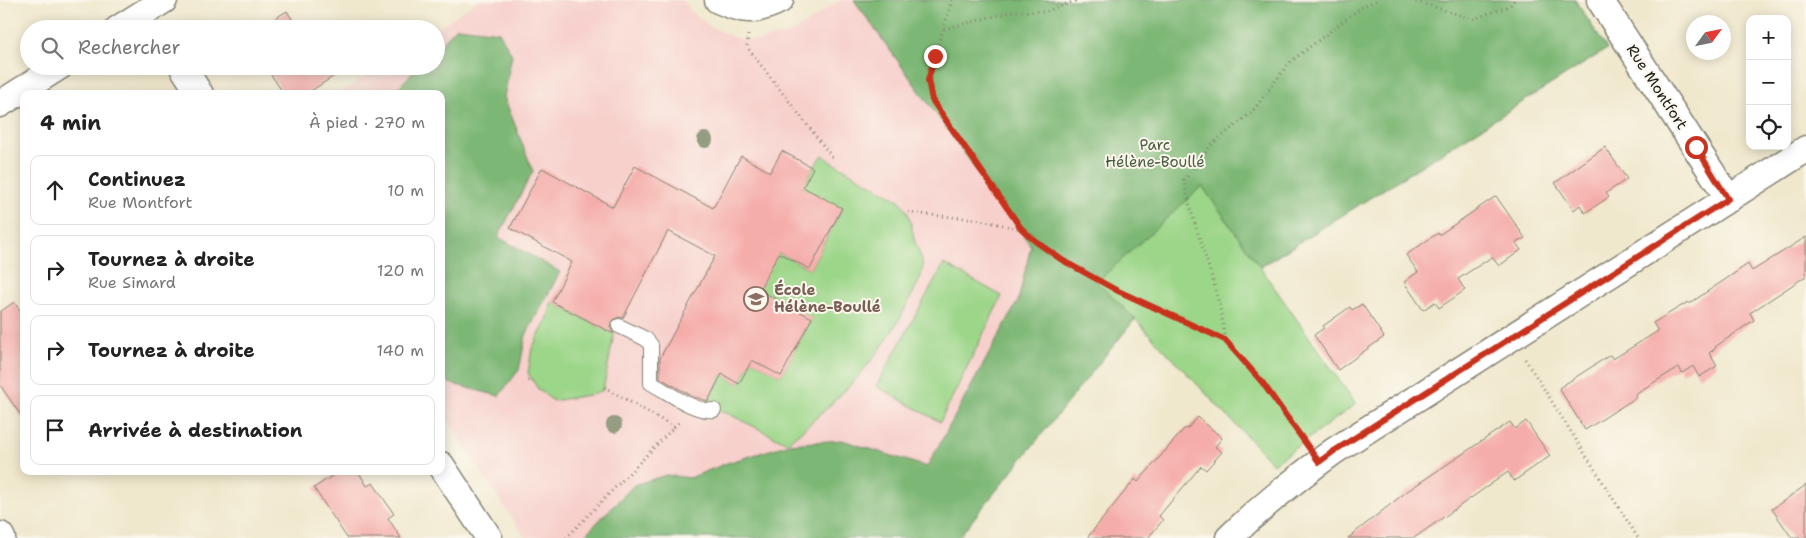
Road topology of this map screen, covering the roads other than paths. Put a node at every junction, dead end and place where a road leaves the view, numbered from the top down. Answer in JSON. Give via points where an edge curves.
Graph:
{"nodes":[{"id":1,"x":718,"y":0,"type":"edge"},
{"id":2,"x":780,"y":0,"type":"edge"},
{"id":3,"x":1600,"y":0,"type":"edge"},
{"id":4,"x":156,"y":13,"type":"edge"},
{"id":5,"x":139,"y":20,"type":"edge"},
{"id":6,"x":46,"y":75,"type":"edge"},
{"id":7,"x":188,"y":75,"type":"edge"},
{"id":8,"x":22,"y":90,"type":"edge"},
{"id":9,"x":197,"y":90,"type":"edge"},
{"id":10,"x":20,"y":91,"type":"edge"},
{"id":11,"x":0,"y":104,"type":"edge"},
{"id":12,"x":1806,"y":149,"type":"edge"},
{"id":13,"x":1728,"y":199,"type":"junction"},
{"id":14,"x":619,"y":326,"type":"dead end"},
{"id":15,"x":714,"y":410,"type":"dead end"},
{"id":16,"x":445,"y":470,"type":"edge"},
{"id":17,"x":0,"y":535,"type":"edge"},
{"id":18,"x":2,"y":538,"type":"edge"},
{"id":19,"x":489,"y":538,"type":"edge"},
{"id":20,"x":1229,"y":538,"type":"edge"}],
"edges":[{"from":1,"to":2,"type":"street","via":[[749,10]]},
{"from":3,"to":13,"type":"street","name":"Rue Montfort"},
{"from":4,"to":5,"type":"street"},
{"from":6,"to":8,"type":"street"},
{"from":7,"to":9,"type":"street"},
{"from":10,"to":11,"type":"street"},
{"from":12,"to":13,"type":"street"},
{"from":13,"to":20,"type":"street","via":[[1334,451],[1258,510]]},
{"from":14,"to":15,"type":"lane","via":[[646,339],[651,345],[651,383],[694,407]]},
{"from":16,"to":19,"type":"street"},
{"from":17,"to":18,"type":"street"}]}
